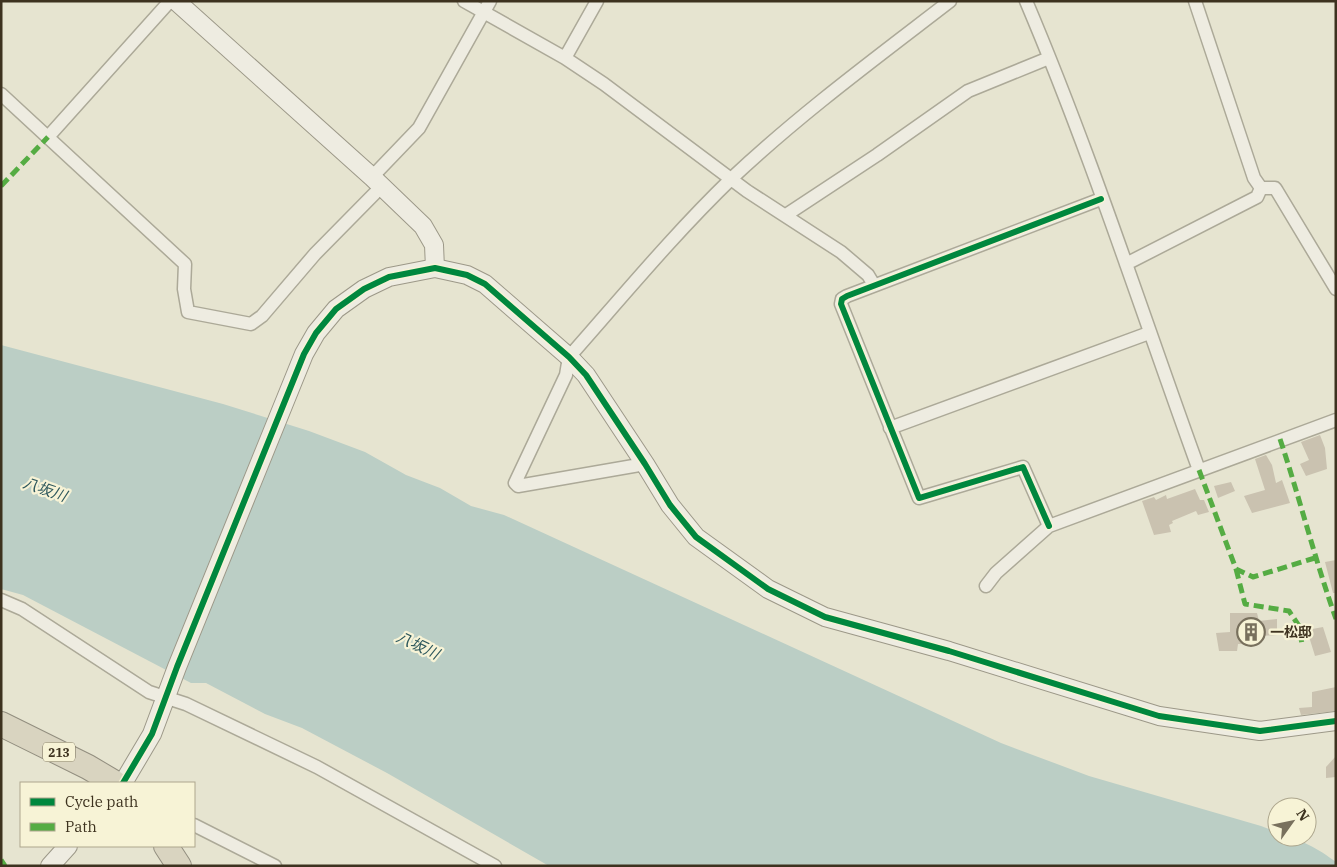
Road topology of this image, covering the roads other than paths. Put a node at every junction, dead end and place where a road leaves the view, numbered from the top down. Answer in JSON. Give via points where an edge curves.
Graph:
{"nodes":[{"id":1,"x":170,"y":1,"type":"edge"},
{"id":2,"x":176,"y":1,"type":"edge"},
{"id":3,"x":464,"y":1,"type":"edge"},
{"id":4,"x":597,"y":1,"type":"edge"},
{"id":5,"x":950,"y":1,"type":"edge"},
{"id":6,"x":1026,"y":1,"type":"edge"},
{"id":7,"x":1195,"y":1,"type":"edge"},
{"id":8,"x":488,"y":7,"type":"edge"},
{"id":9,"x":565,"y":58,"type":"junction"},
{"id":10,"x":1049,"y":58,"type":"junction"},
{"id":11,"x":1,"y":94,"type":"edge"},
{"id":12,"x":48,"y":137,"type":"junction"},
{"id":13,"x":732,"y":179,"type":"junction"},
{"id":14,"x":377,"y":182,"type":"junction"},
{"id":15,"x":1261,"y":188,"type":"junction"},
{"id":16,"x":1102,"y":199,"type":"junction"},
{"id":17,"x":786,"y":216,"type":"junction"},
{"id":18,"x":1126,"y":264,"type":"junction"},
{"id":19,"x":435,"y":268,"type":"junction"},
{"id":20,"x":874,"y":285,"type":"junction"},
{"id":21,"x":1336,"y":289,"type":"edge"},
{"id":22,"x":1150,"y":333,"type":"junction"},
{"id":23,"x":569,"y":358,"type":"junction"},
{"id":24,"x":1336,"y":420,"type":"edge"},
{"id":25,"x":890,"y":428,"type":"junction"},
{"id":26,"x":645,"y":464,"type":"junction"},
{"id":27,"x":1199,"y":470,"type":"junction"},
{"id":28,"x":1049,"y":526,"type":"junction"},
{"id":29,"x":986,"y":586,"type":"dead end"},
{"id":30,"x":1,"y":600,"type":"edge"},
{"id":31,"x":166,"y":697,"type":"junction"},
{"id":32,"x":1336,"y":720,"type":"edge"},
{"id":33,"x":1,"y":724,"type":"edge"},
{"id":34,"x":113,"y":782,"type":"edge"},
{"id":35,"x":124,"y":782,"type":"edge"},
{"id":36,"x":195,"y":826,"type":"edge"},
{"id":37,"x":67,"y":847,"type":"edge"},
{"id":38,"x":167,"y":847,"type":"edge"},
{"id":39,"x":50,"y":866,"type":"edge"},
{"id":40,"x":179,"y":866,"type":"edge"},
{"id":41,"x":275,"y":866,"type":"edge"},
{"id":42,"x":495,"y":866,"type":"edge"}],
"edges":[{"from":1,"to":12,"type":"street"},
{"from":2,"to":14,"type":"street"},
{"from":3,"to":8,"type":"street"},
{"from":4,"to":9,"type":"street"},
{"from":5,"to":13,"type":"street","via":[[819,103]]},
{"from":6,"to":10,"type":"street"},
{"from":7,"to":15,"type":"street","via":[[1254,178]]},
{"from":8,"to":9,"type":"street"},
{"from":8,"to":14,"type":"street","via":[[419,128]]},
{"from":9,"to":13,"type":"street"},
{"from":10,"to":16,"type":"street"},
{"from":10,"to":17,"type":"street","via":[[968,91]]},
{"from":11,"to":12,"type":"street"},
{"from":12,"to":14,"type":"street","via":[[185,264],[184,289],[188,312],[251,324],[262,316]]},
{"from":13,"to":17,"type":"street"},
{"from":13,"to":23,"type":"street"},
{"from":14,"to":19,"type":"street","via":[[423,226],[434,245]]},
{"from":15,"to":18,"type":"street","via":[[1257,196]]},
{"from":15,"to":21,"type":"street","via":[[1278,191]]},
{"from":16,"to":18,"type":"street"},
{"from":16,"to":20,"type":"street"},
{"from":17,"to":20,"type":"street","via":[[841,252],[868,275]]},
{"from":18,"to":22,"type":"street"},
{"from":19,"to":23,"type":"street","via":[[467,275],[485,284]]},
{"from":19,"to":31,"type":"street","via":[[389,277],[364,289],[336,309],[316,333],[304,354]]},
{"from":20,"to":25,"type":"street","via":[[847,296],[841,304]]},
{"from":22,"to":25,"type":"street"},
{"from":22,"to":27,"type":"street"},
{"from":23,"to":26,"type":"street","via":[[586,375]]},
{"from":23,"to":26,"type":"street","via":[[566,375],[515,483],[518,486]]},
{"from":24,"to":27,"type":"street"},
{"from":25,"to":28,"type":"street","via":[[919,498],[1023,467]]},
{"from":26,"to":32,"type":"street","via":[[670,506],[696,537],[768,589],[825,617],[949,651],[1160,716],[1260,731]]},
{"from":27,"to":28,"type":"street"},
{"from":28,"to":29,"type":"street","via":[[996,573]]},
{"from":30,"to":31,"type":"street","via":[[22,609],[149,692]]},
{"from":31,"to":35,"type":"street","via":[[152,734]]},
{"from":31,"to":42,"type":"street","via":[[317,767]]},
{"from":33,"to":34,"type":"highway","number":"213"},
{"from":36,"to":41,"type":"street"},
{"from":37,"to":39,"type":"street"},
{"from":38,"to":40,"type":"highway"}]}
